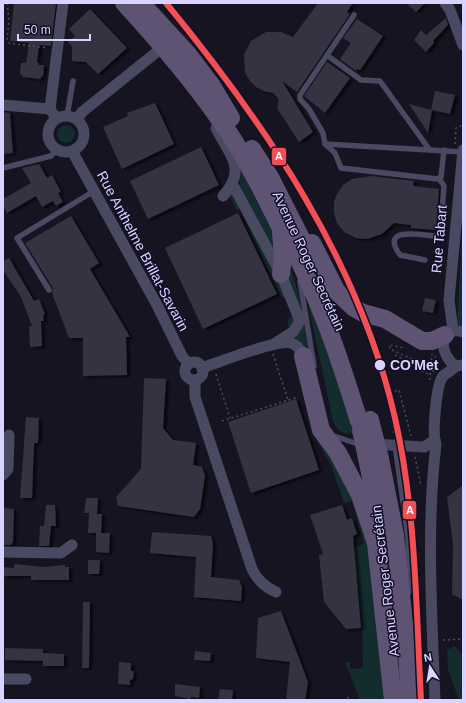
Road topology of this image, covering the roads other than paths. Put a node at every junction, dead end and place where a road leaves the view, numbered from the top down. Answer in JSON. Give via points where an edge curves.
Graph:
{"nodes":[{"id":1,"x":63,"y":3,"type":"edge"},
{"id":2,"x":124,"y":3,"type":"edge"},
{"id":3,"x":141,"y":3,"type":"edge"},
{"id":4,"x":445,"y":3,"type":"edge"},
{"id":5,"x":354,"y":15,"type":"dead end"},
{"id":6,"x":169,"y":43,"type":"junction"},
{"id":7,"x":463,"y":45,"type":"edge"},
{"id":8,"x":328,"y":56,"type":"junction"},
{"id":9,"x":73,"y":81,"type":"dead end"},
{"id":10,"x":200,"y":95,"type":"junction"},
{"id":11,"x":3,"y":105,"type":"edge"},
{"id":12,"x":53,"y":114,"type":"junction"},
{"id":13,"x":72,"y":118,"type":"junction"},
{"id":14,"x":325,"y":144,"type":"junction"},
{"id":15,"x":429,"y":149,"type":"junction"},
{"id":16,"x":58,"y":150,"type":"junction"},
{"id":17,"x":444,"y":150,"type":"junction"},
{"id":18,"x":254,"y":151,"type":"junction"},
{"id":19,"x":463,"y":151,"type":"edge"},
{"id":20,"x":72,"y":152,"type":"junction"},
{"id":21,"x":3,"y":168,"type":"edge"},
{"id":22,"x":439,"y":178,"type":"junction"},
{"id":23,"x":232,"y":183,"type":"junction"},
{"id":24,"x":94,"y":191,"type":"junction"},
{"id":25,"x":223,"y":196,"type":"dead end"},
{"id":26,"x":284,"y":234,"type":"junction"},
{"id":27,"x":425,"y":260,"type":"dead end"},
{"id":28,"x":290,"y":270,"type":"junction"},
{"id":29,"x":49,"y":290,"type":"dead end"},
{"id":30,"x":454,"y":333,"type":"edge"},
{"id":31,"x":273,"y":348,"type":"junction"},
{"id":32,"x":308,"y":358,"type":"junction"},
{"id":33,"x":188,"y":364,"type":"junction"},
{"id":34,"x":459,"y":366,"type":"edge"},
{"id":35,"x":202,"y":368,"type":"junction"},
{"id":36,"x":316,"y":375,"type":"dead end"},
{"id":37,"x":195,"y":380,"type":"junction"},
{"id":38,"x":364,"y":421,"type":"junction"},
{"id":39,"x":327,"y":427,"type":"dead end"},
{"id":40,"x":9,"y":435,"type":"dead end"},
{"id":41,"x":435,"y":440,"type":"junction"},
{"id":42,"x":355,"y":442,"type":"joint"},
{"id":43,"x":395,"y":445,"type":"junction"},
{"id":44,"x":374,"y":458,"type":"junction"},
{"id":45,"x":3,"y":475,"type":"edge"},
{"id":46,"x":72,"y":545,"type":"dead end"},
{"id":47,"x":3,"y":552,"type":"edge"},
{"id":48,"x":276,"y":592,"type":"dead end"},
{"id":49,"x":406,"y":640,"type":"junction"},
{"id":50,"x":3,"y":679,"type":"edge"},
{"id":51,"x":26,"y":679,"type":"dead end"},
{"id":52,"x":395,"y":700,"type":"edge"},
{"id":53,"x":410,"y":700,"type":"edge"},
{"id":54,"x":435,"y":700,"type":"edge"}],
"edges":[{"from":1,"to":12,"type":"street"},
{"from":2,"to":6,"type":"main road","name":"Avenue Roger Secrétain"},
{"from":3,"to":6,"type":"main road","name":"Avenue Roger Secrétain"},
{"from":4,"to":7,"type":"street"},
{"from":5,"to":8,"type":"lane"},
{"from":6,"to":10,"type":"main road","name":"Avenue Roger Secrétain"},
{"from":6,"to":13,"type":"street"},
{"from":6,"to":18,"type":"main road","name":"Avenue Roger Secrétain","via":[[212,86]]},
{"from":8,"to":14,"type":"lane","via":[[300,95],[300,99],[323,133]]},
{"from":8,"to":15,"type":"lane","via":[[361,80],[380,81]]},
{"from":9,"to":13,"type":"lane"},
{"from":10,"to":23,"type":"street","name":"Avenue Roger Secrétain","via":[[235,161],[236,175]]},
{"from":10,"to":26,"type":"main road","name":"Avenue Roger Secrétain","via":[[223,123],[250,167]]},
{"from":11,"to":12,"type":"street"},
{"from":12,"to":13,"type":"street"},
{"from":12,"to":16,"type":"street","via":[[48,135]]},
{"from":13,"to":20,"type":"street","via":[[81,123],[85,134],[81,145]]},
{"from":14,"to":15,"type":"lane"},
{"from":14,"to":22,"type":"lane","via":[[335,153],[342,168]]},
{"from":15,"to":17,"type":"lane"},
{"from":16,"to":20,"type":"street"},
{"from":16,"to":21,"type":"lane","via":[[51,156]]},
{"from":17,"to":19,"type":"lane"},
{"from":17,"to":22,"type":"lane"},
{"from":18,"to":30,"type":"main road","via":[[286,197],[337,292],[346,302],[363,313],[395,324],[422,341],[432,341]]},
{"from":18,"to":38,"type":"main road","name":"Avenue Roger Secrétain","via":[[277,190],[342,329]]},
{"from":19,"to":30,"type":"street","name":"Rue Tabart","via":[[449,300]]},
{"from":20,"to":24,"type":"street","name":"Rue Anthelme Brillat-Savarin"},
{"from":22,"to":27,"type":"lane","via":[[444,186],[440,234],[435,236],[403,233],[395,240],[400,255]]},
{"from":23,"to":25,"type":"street","name":"Avenue Roger Secrétain"},
{"from":23,"to":28,"type":"street"},
{"from":24,"to":29,"type":"lane","via":[[17,238]]},
{"from":24,"to":33,"type":"street","name":"Rue Anthelme Brillat-Savarin"},
{"from":26,"to":28,"type":"main road","via":[[283,258]]},
{"from":26,"to":38,"type":"main road","name":"Avenue Roger Secrétain","via":[[320,307]]},
{"from":28,"to":31,"type":"street","via":[[300,320],[293,332]]},
{"from":28,"to":32,"type":"lane","via":[[305,306]]},
{"from":30,"to":34,"type":"street","name":"Rue Tabart","via":[[443,342],[445,356]]},
{"from":31,"to":32,"type":"street","via":[[292,343]]},
{"from":31,"to":35,"type":"street"},
{"from":32,"to":36,"type":"lane"},
{"from":32,"to":52,"type":"main road","via":[[321,430],[338,453],[360,494],[376,543]]},
{"from":33,"to":35,"type":"street","via":[[196,363]]},
{"from":33,"to":37,"type":"street","via":[[185,373],[189,380]]},
{"from":34,"to":41,"type":"street","via":[[443,377],[438,388]]},
{"from":35,"to":37,"type":"street","via":[[202,376]]},
{"from":37,"to":48,"type":"street","via":[[195,397],[252,569],[259,580]]},
{"from":38,"to":44,"type":"main road","name":"Avenue Roger Secrétain","bridge":true},
{"from":39,"to":42,"type":"lane","via":[[335,438]]},
{"from":40,"to":45,"type":"street","via":[[8,469]]},
{"from":41,"to":43,"type":"street","via":[[424,447]]},
{"from":41,"to":54,"type":"street","via":[[432,482],[432,640]]},
{"from":42,"to":43,"type":"street"},
{"from":43,"to":49,"type":"lane","via":[[408,537]]},
{"from":44,"to":49,"type":"main road","name":"Avenue Roger Secrétain","via":[[395,535]]},
{"from":44,"to":52,"type":"main road","name":"Avenue Roger Secrétain","via":[[391,611]]},
{"from":46,"to":47,"type":"street","via":[[61,553]]},
{"from":49,"to":53,"type":"main road","name":"Avenue Roger Secrétain"},
{"from":50,"to":51,"type":"street"}]}
